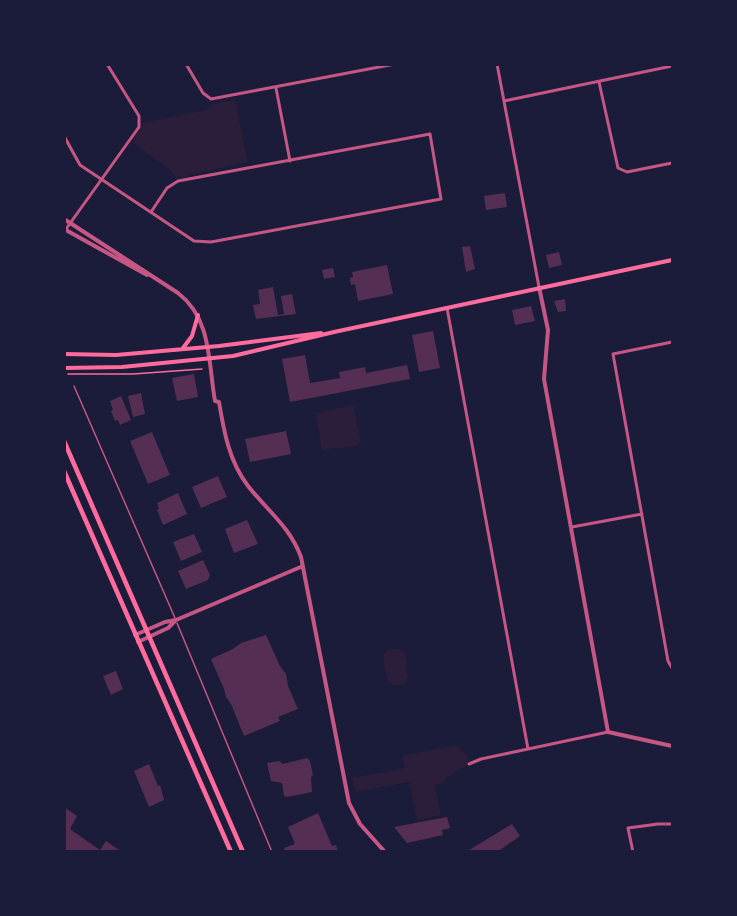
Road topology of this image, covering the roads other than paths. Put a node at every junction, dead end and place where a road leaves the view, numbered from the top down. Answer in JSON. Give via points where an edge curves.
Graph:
{"nodes":[{"id":1,"x":107,"y":64,"type":"edge"},
{"id":2,"x":186,"y":64,"type":"edge"},
{"id":3,"x":395,"y":64,"type":"edge"},
{"id":4,"x":497,"y":64,"type":"edge"},
{"id":5,"x":672,"y":66,"type":"edge"},
{"id":6,"x":599,"y":81,"type":"junction"},
{"id":7,"x":276,"y":88,"type":"junction"},
{"id":8,"x":503,"y":101,"type":"junction"},
{"id":9,"x":64,"y":136,"type":"edge"},
{"id":10,"x":290,"y":161,"type":"junction"},
{"id":11,"x":672,"y":163,"type":"edge"},
{"id":12,"x":100,"y":179,"type":"junction"},
{"id":13,"x":151,"y":212,"type":"junction"},
{"id":14,"x":64,"y":219,"type":"edge"},
{"id":15,"x":71,"y":223,"type":"junction"},
{"id":16,"x":65,"y":229,"type":"edge"},
{"id":17,"x":672,"y":260,"type":"edge"},
{"id":18,"x":539,"y":287,"type":"junction"},
{"id":19,"x":174,"y":290,"type":"junction"},
{"id":20,"x":447,"y":307,"type":"junction"},
{"id":21,"x":198,"y":315,"type":"junction"},
{"id":22,"x":334,"y":332,"type":"junction"},
{"id":23,"x":672,"y":342,"type":"edge"},
{"id":24,"x":208,"y":347,"type":"junction"},
{"id":25,"x":183,"y":348,"type":"junction"},
{"id":26,"x":64,"y":354,"type":"edge"},
{"id":27,"x":209,"y":358,"type":"junction"},
{"id":28,"x":64,"y":368,"type":"edge"},
{"id":29,"x":75,"y":386,"type":"dead end"},
{"id":30,"x":64,"y":441,"type":"edge"},
{"id":31,"x":64,"y":471,"type":"edge"},
{"id":32,"x":642,"y":514,"type":"junction"},
{"id":33,"x":572,"y":527,"type":"junction"},
{"id":34,"x":303,"y":566,"type":"junction"},
{"id":35,"x":176,"y":620,"type":"junction"},
{"id":36,"x":147,"y":630,"type":"junction"},
{"id":37,"x":135,"y":635,"type":"junction"},
{"id":38,"x":150,"y":636,"type":"junction"},
{"id":39,"x":138,"y":642,"type":"junction"},
{"id":40,"x":672,"y":668,"type":"edge"},
{"id":41,"x":608,"y":732,"type":"junction"},
{"id":42,"x":672,"y":746,"type":"edge"},
{"id":43,"x":528,"y":749,"type":"junction"},
{"id":44,"x":468,"y":764,"type":"dead end"},
{"id":45,"x":672,"y":824,"type":"edge"},
{"id":46,"x":231,"y":852,"type":"edge"},
{"id":47,"x":243,"y":852,"type":"edge"},
{"id":48,"x":272,"y":852,"type":"edge"},
{"id":49,"x":385,"y":852,"type":"edge"},
{"id":50,"x":633,"y":852,"type":"edge"}],
"edges":[{"from":1,"to":12,"type":"street","via":[[140,123]]},
{"from":2,"to":7,"type":"street","via":[[203,93],[211,99]]},
{"from":3,"to":7,"type":"street"},
{"from":4,"to":8,"type":"street"},
{"from":5,"to":6,"type":"street"},
{"from":6,"to":8,"type":"street"},
{"from":6,"to":11,"type":"street","via":[[618,168],[627,172]]},
{"from":7,"to":10,"type":"street"},
{"from":8,"to":18,"type":"street"},
{"from":9,"to":12,"type":"street","via":[[78,162]]},
{"from":10,"to":13,"type":"street","via":[[174,183]]},
{"from":10,"to":13,"type":"street","via":[[429,134],[441,199],[205,243],[194,241]]},
{"from":12,"to":13,"type":"street"},
{"from":12,"to":15,"type":"street"},
{"from":14,"to":15,"type":"street"},
{"from":15,"to":16,"type":"street"},
{"from":15,"to":19,"type":"street"},
{"from":16,"to":19,"type":"street"},
{"from":17,"to":18,"type":"main road"},
{"from":18,"to":20,"type":"main road"},
{"from":18,"to":33,"type":"street","via":[[548,330],[544,379]]},
{"from":19,"to":21,"type":"street"},
{"from":20,"to":22,"type":"main road"},
{"from":20,"to":43,"type":"street"},
{"from":21,"to":24,"type":"street"},
{"from":21,"to":25,"type":"main road","via":[[192,336]]},
{"from":22,"to":24,"type":"main road"},
{"from":22,"to":27,"type":"main road","via":[[266,350]]},
{"from":23,"to":32,"type":"street","via":[[613,354]]},
{"from":24,"to":25,"type":"main road"},
{"from":24,"to":27,"type":"street"},
{"from":25,"to":26,"type":"main road"},
{"from":27,"to":28,"type":"main road"},
{"from":27,"to":34,"type":"street","via":[[215,401],[219,402],[230,452],[247,484],[286,529]]},
{"from":29,"to":35,"type":"lane"},
{"from":30,"to":36,"type":"main road"},
{"from":31,"to":37,"type":"main road"},
{"from":32,"to":33,"type":"street"},
{"from":32,"to":40,"type":"street"},
{"from":33,"to":41,"type":"street"},
{"from":34,"to":35,"type":"street"},
{"from":34,"to":49,"type":"street","via":[[349,803],[360,824]]},
{"from":35,"to":36,"type":"street"},
{"from":35,"to":38,"type":"street"},
{"from":35,"to":48,"type":"lane"},
{"from":36,"to":37,"type":"street"},
{"from":36,"to":38,"type":"main road"},
{"from":37,"to":39,"type":"main road"},
{"from":38,"to":39,"type":"street"},
{"from":38,"to":47,"type":"main road"},
{"from":39,"to":46,"type":"main road"},
{"from":41,"to":42,"type":"street"},
{"from":41,"to":43,"type":"street"},
{"from":43,"to":44,"type":"street"},
{"from":45,"to":50,"type":"street","via":[[628,828]]}]}
